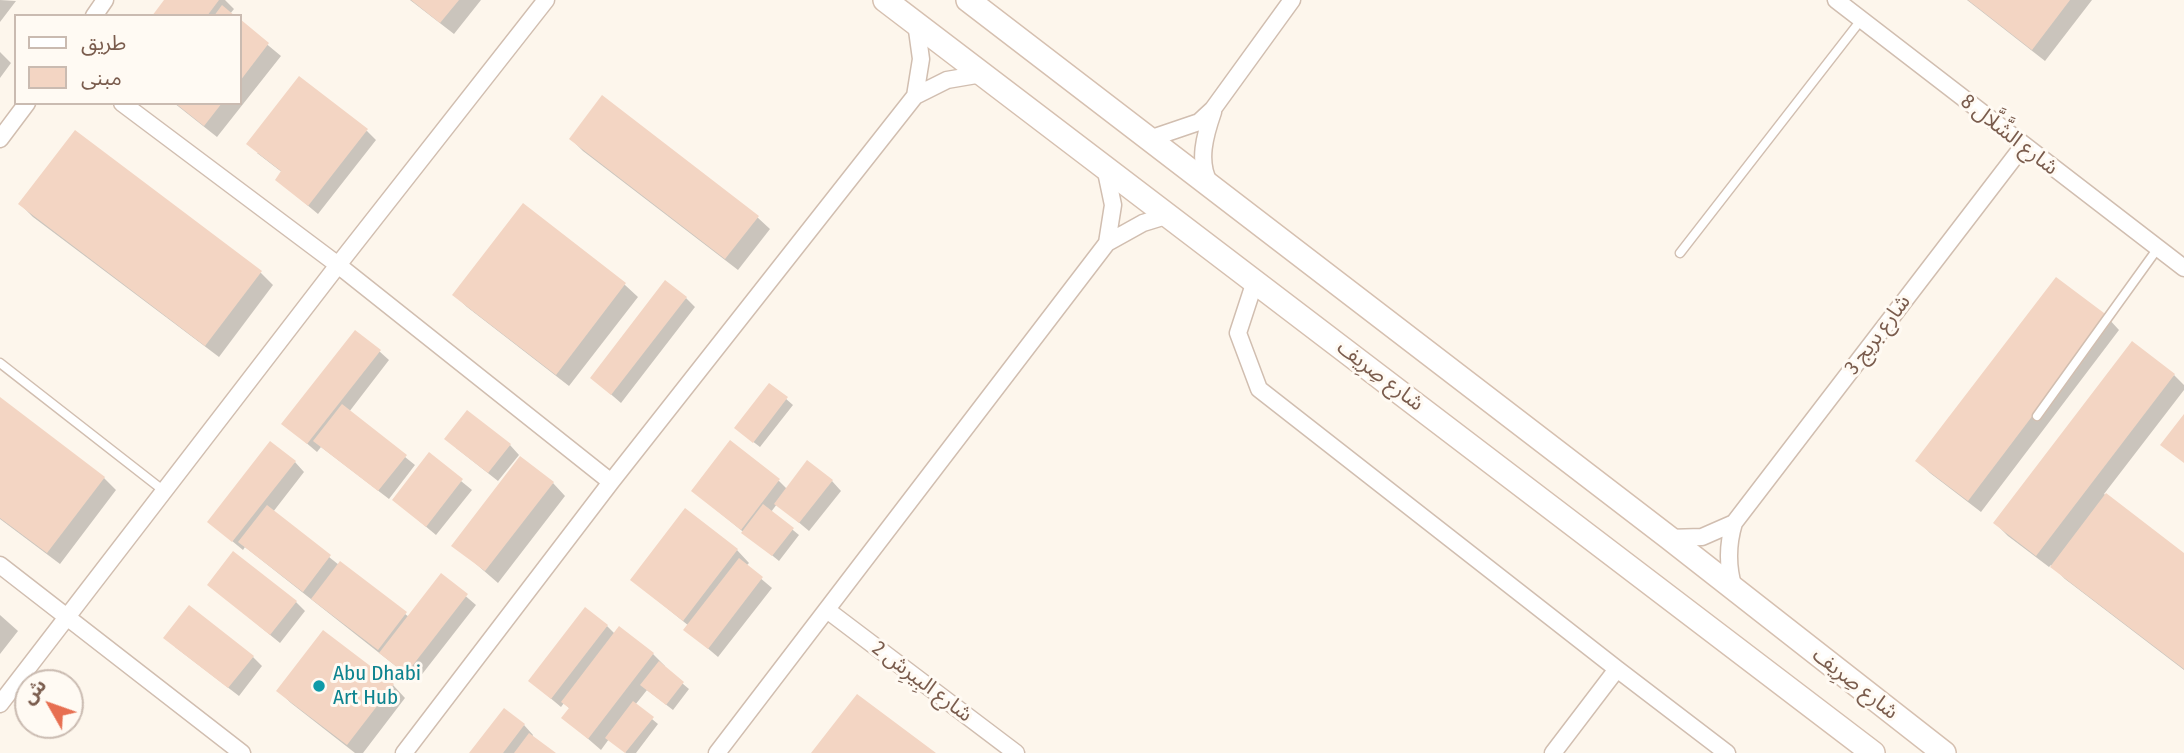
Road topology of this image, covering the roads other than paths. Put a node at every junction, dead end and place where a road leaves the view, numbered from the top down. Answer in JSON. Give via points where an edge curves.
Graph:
{"nodes":[{"id":1,"x":546,"y":0,"type":"edge"},
{"id":2,"x":886,"y":0,"type":"edge"},
{"id":3,"x":968,"y":0,"type":"edge"},
{"id":4,"x":1292,"y":0,"type":"edge"},
{"id":5,"x":1839,"y":1,"type":"edge"},
{"id":6,"x":1861,"y":20,"type":"junction"},
{"id":7,"x":916,"y":23,"type":"junction"},
{"id":8,"x":982,"y":74,"type":"junction"},
{"id":9,"x":915,"y":96,"type":"junction"},
{"id":10,"x":26,"y":105,"type":"edge"},
{"id":11,"x":125,"y":105,"type":"edge"},
{"id":12,"x":1213,"y":109,"type":"junction"},
{"id":13,"x":0,"y":139,"type":"edge"},
{"id":14,"x":1149,"y":139,"type":"junction"},
{"id":15,"x":2023,"y":146,"type":"junction"},
{"id":16,"x":1105,"y":167,"type":"junction"},
{"id":17,"x":1211,"y":186,"type":"junction"},
{"id":18,"x":1169,"y":215,"type":"junction"},
{"id":19,"x":1107,"y":243,"type":"junction"},
{"id":20,"x":2158,"y":248,"type":"junction"},
{"id":21,"x":1680,"y":253,"type":"dead end"},
{"id":22,"x":338,"y":265,"type":"junction"},
{"id":23,"x":2184,"y":268,"type":"edge"},
{"id":24,"x":1255,"y":281,"type":"junction"},
{"id":25,"x":0,"y":363,"type":"edge"},
{"id":26,"x":2037,"y":416,"type":"dead end"},
{"id":27,"x":611,"y":482,"type":"junction"},
{"id":28,"x":164,"y":491,"type":"junction"},
{"id":29,"x":1734,"y":523,"type":"junction"},
{"id":30,"x":1668,"y":537,"type":"junction"},
{"id":31,"x":0,"y":565,"type":"edge"},
{"id":32,"x":1734,"y":589,"type":"junction"},
{"id":33,"x":827,"y":610,"type":"junction"},
{"id":34,"x":67,"y":618,"type":"junction"},
{"id":35,"x":1617,"y":669,"type":"junction"},
{"id":36,"x":0,"y":704,"type":"edge"},
{"id":37,"x":242,"y":753,"type":"edge"},
{"id":38,"x":404,"y":753,"type":"edge"},
{"id":39,"x":717,"y":753,"type":"edge"},
{"id":40,"x":1016,"y":753,"type":"edge"},
{"id":41,"x":1553,"y":753,"type":"edge"},
{"id":42,"x":1727,"y":753,"type":"edge"},
{"id":43,"x":1873,"y":753,"type":"edge"},
{"id":44,"x":1944,"y":753,"type":"edge"}],
"edges":[{"from":1,"to":22,"type":"street"},
{"from":2,"to":7,"type":"main road","name":"شارع صِرِيف"},
{"from":3,"to":14,"type":"main road","name":"شارع صِرِيف"},
{"from":4,"to":12,"type":"street"},
{"from":5,"to":6,"type":"street","name":"شارع الشَّلَّال 8"},
{"from":6,"to":15,"type":"street","name":"شارع الشَّلَّال 8"},
{"from":6,"to":21,"type":"lane"},
{"from":7,"to":8,"type":"main road","name":"شارع صِرِيف"},
{"from":7,"to":9,"type":"street","via":[[921,60]]},
{"from":8,"to":9,"type":"street","via":[[947,80]]},
{"from":8,"to":16,"type":"main road","name":"شارع صِرِيف"},
{"from":9,"to":27,"type":"street"},
{"from":10,"to":13,"type":"street"},
{"from":11,"to":22,"type":"street"},
{"from":12,"to":14,"type":"street","via":[[1199,122]]},
{"from":12,"to":17,"type":"street","via":[[1203,155]]},
{"from":14,"to":17,"type":"main road","name":"شارع صِرِيف"},
{"from":15,"to":20,"type":"street","name":"شارع الشَّلَّال 8"},
{"from":15,"to":29,"type":"street","name":"شارع بريج 3"},
{"from":16,"to":18,"type":"main road","name":"شارع صِرِيف"},
{"from":16,"to":19,"type":"street","via":[[1113,205]]},
{"from":17,"to":30,"type":"main road","name":"شارع صِرِيف"},
{"from":18,"to":19,"type":"street"},
{"from":18,"to":24,"type":"main road","name":"شارع صِرِيف"},
{"from":19,"to":33,"type":"street"},
{"from":20,"to":23,"type":"street","name":"شارع الشَّلَّال 8"},
{"from":20,"to":26,"type":"lane"},
{"from":22,"to":27,"type":"street"},
{"from":22,"to":28,"type":"street"},
{"from":24,"to":35,"type":"street","via":[[1238,333],[1259,389]]},
{"from":24,"to":43,"type":"main road","name":"شارع صِرِيف"},
{"from":25,"to":28,"type":"lane"},
{"from":27,"to":38,"type":"street"},
{"from":28,"to":34,"type":"street"},
{"from":29,"to":30,"type":"street","name":"شارع بريج 3","via":[[1702,537]]},
{"from":29,"to":32,"type":"street","name":"شارع بريج 3","via":[[1728,549]]},
{"from":30,"to":32,"type":"main road","name":"شارع صِرِيف"},
{"from":31,"to":34,"type":"street"},
{"from":32,"to":44,"type":"main road","name":"شارع صِرِيف"},
{"from":33,"to":39,"type":"street"},
{"from":33,"to":40,"type":"street","name":"شارع البِيرِش 2"},
{"from":34,"to":36,"type":"street"},
{"from":34,"to":37,"type":"street"},
{"from":35,"to":41,"type":"street"},
{"from":35,"to":42,"type":"street"}]}
